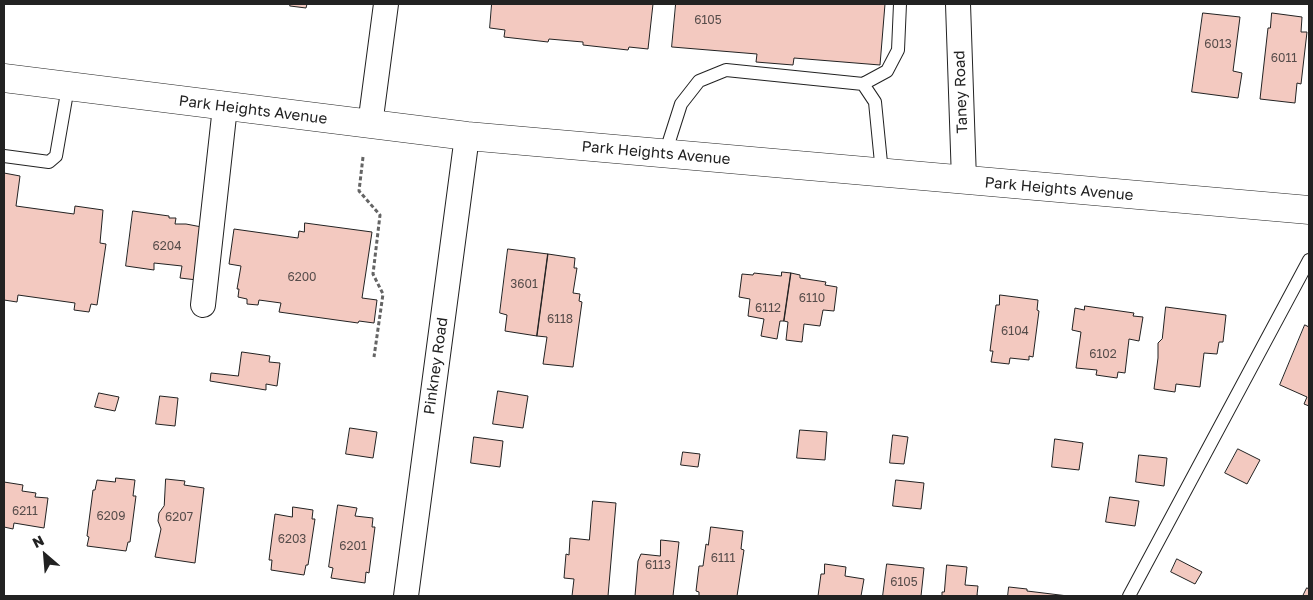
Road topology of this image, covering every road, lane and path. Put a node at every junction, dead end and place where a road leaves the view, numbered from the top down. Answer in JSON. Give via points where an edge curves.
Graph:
{"nodes":[{"id":1,"x":386,"y":4,"type":"edge"},
{"id":2,"x":900,"y":4,"type":"edge"},
{"id":3,"x":958,"y":4,"type":"edge"},
{"id":4,"x":4,"y":78,"type":"edge"},
{"id":5,"x":863,"y":84,"type":"junction"},
{"id":6,"x":68,"y":86,"type":"junction"},
{"id":7,"x":225,"y":107,"type":"junction"},
{"id":8,"x":370,"y":125,"type":"junction"},
{"id":9,"x":467,"y":136,"type":"junction"},
{"id":10,"x":665,"y":154,"type":"junction"},
{"id":11,"x":4,"y":156,"type":"edge"},
{"id":12,"x":363,"y":157,"type":"dead end"},
{"id":13,"x":882,"y":173,"type":"junction"},
{"id":14,"x":964,"y":180,"type":"junction"},
{"id":15,"x":1309,"y":210,"type":"edge"},
{"id":16,"x":1309,"y":260,"type":"edge"},
{"id":17,"x":203,"y":305,"type":"dead end"},
{"id":18,"x":374,"y":357,"type":"dead end"},
{"id":19,"x":406,"y":596,"type":"edge"},
{"id":20,"x":1129,"y":596,"type":"edge"}],
"edges":[{"from":1,"to":8,"type":"street"},
{"from":2,"to":5,"type":"lane","via":[[898,50],[888,71]]},
{"from":3,"to":14,"type":"street","name":"Taney Road"},
{"from":4,"to":6,"type":"main road","name":"Park Heights Avenue"},
{"from":5,"to":10,"type":"lane","via":[[726,70],[699,81],[681,104]]},
{"from":5,"to":13,"type":"lane","via":[[875,102]]},
{"from":6,"to":7,"type":"main road","name":"Park Heights Avenue"},
{"from":6,"to":11,"type":"lane","via":[[56,156],[49,162]]},
{"from":7,"to":8,"type":"main road","name":"Park Heights Avenue"},
{"from":7,"to":17,"type":"street"},
{"from":8,"to":9,"type":"main road","name":"Park Heights Avenue"},
{"from":9,"to":10,"type":"main road","name":"Park Heights Avenue"},
{"from":9,"to":19,"type":"street","name":"Pinkney Road"},
{"from":10,"to":13,"type":"main road","name":"Park Heights Avenue"},
{"from":12,"to":18,"type":"path","via":[[359,191],[380,215],[372,274],[382,294]]},
{"from":13,"to":14,"type":"main road","name":"Park Heights Avenue"},
{"from":14,"to":15,"type":"main road","name":"Park Heights Avenue"},
{"from":16,"to":20,"type":"lane"}]}
